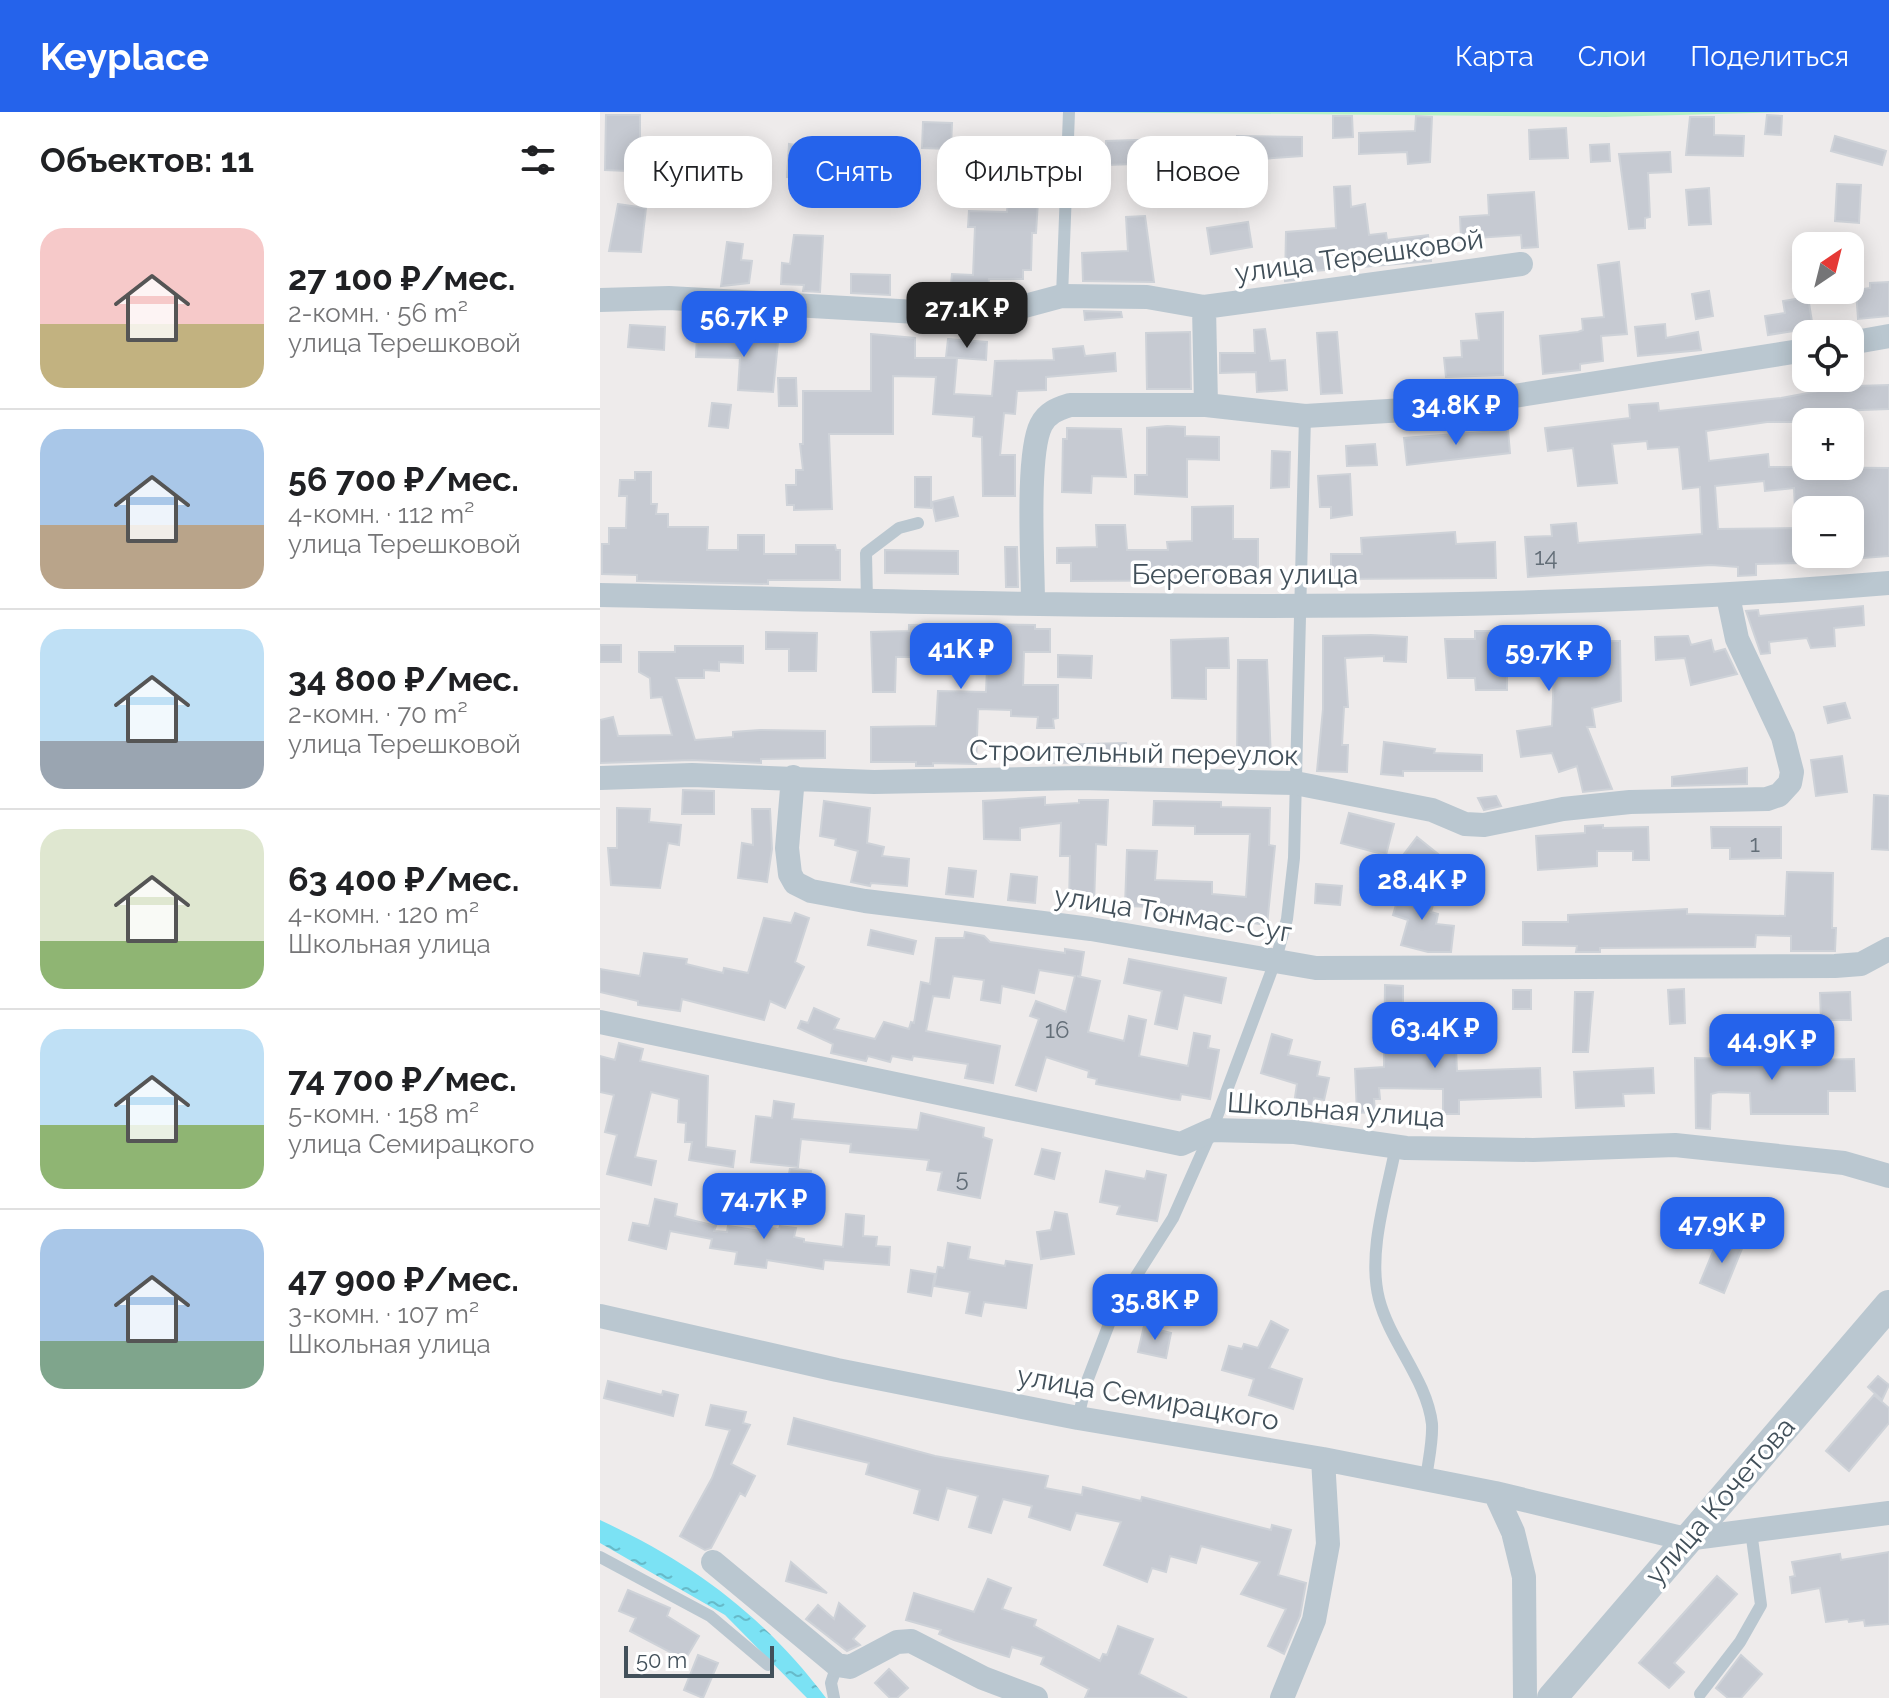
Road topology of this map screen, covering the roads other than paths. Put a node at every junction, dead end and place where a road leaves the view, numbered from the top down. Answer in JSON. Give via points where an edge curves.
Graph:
{"nodes":[{"id":1,"x":1069,"y":112,"type":"edge"},
{"id":2,"x":1521,"y":264,"type":"dead end"},
{"id":3,"x":1062,"y":296,"type":"junction"},
{"id":4,"x":600,"y":300,"type":"edge"},
{"id":5,"x":1204,"y":307,"type":"junction"},
{"id":6,"x":1889,"y":336,"type":"edge"},
{"id":7,"x":1864,"y":340,"type":"edge"},
{"id":8,"x":1792,"y":352,"type":"edge"},
{"id":9,"x":1206,"y":405,"type":"junction"},
{"id":10,"x":1305,"y":416,"type":"junction"},
{"id":11,"x":918,"y":523,"type":"dead end"},
{"id":12,"x":1889,"y":583,"type":"edge"},
{"id":13,"x":600,"y":595,"type":"edge"},
{"id":14,"x":1728,"y":596,"type":"junction"},
{"id":15,"x":867,"y":601,"type":"junction"},
{"id":16,"x":1033,"y":603,"type":"junction"},
{"id":17,"x":1298,"y":605,"type":"junction"},
{"id":18,"x":793,"y":777,"type":"junction"},
{"id":19,"x":600,"y":778,"type":"edge"},
{"id":20,"x":1295,"y":783,"type":"junction"},
{"id":21,"x":1889,"y":949,"type":"edge"},
{"id":22,"x":1276,"y":959,"type":"junction"},
{"id":23,"x":600,"y":1022,"type":"edge"},
{"id":24,"x":1212,"y":1130,"type":"junction"},
{"id":25,"x":1396,"y":1146,"type":"junction"},
{"id":26,"x":1889,"y":1176,"type":"edge"},
{"id":27,"x":1889,"y":1305,"type":"edge"},
{"id":28,"x":600,"y":1316,"type":"edge"},
{"id":29,"x":1078,"y":1418,"type":"junction"},
{"id":30,"x":1323,"y":1459,"type":"junction"},
{"id":31,"x":1426,"y":1479,"type":"junction"},
{"id":32,"x":1495,"y":1493,"type":"junction"},
{"id":33,"x":1889,"y":1513,"type":"edge"},
{"id":34,"x":1751,"y":1531,"type":"junction"},
{"id":35,"x":1686,"y":1539,"type":"junction"},
{"id":36,"x":600,"y":1557,"type":"edge"},
{"id":37,"x":713,"y":1562,"type":"dead end"},
{"id":38,"x":768,"y":1665,"type":"dead end"},
{"id":39,"x":837,"y":1665,"type":"junction"},
{"id":40,"x":1700,"y":1694,"type":"dead end"},
{"id":41,"x":834,"y":1698,"type":"edge"},
{"id":42,"x":1036,"y":1698,"type":"edge"},
{"id":43,"x":1282,"y":1698,"type":"edge"},
{"id":44,"x":1525,"y":1698,"type":"edge"},
{"id":45,"x":1552,"y":1698,"type":"edge"}],
"edges":[{"from":1,"to":3,"type":"lane"},
{"from":2,"to":5,"type":"street","name":"улица Терешковой"},
{"from":3,"to":4,"type":"street","name":"улица Терешковой","via":[[988,316],[669,298]]},
{"from":3,"to":5,"type":"street","name":"улица Терешковой","via":[[1147,297]]},
{"from":5,"to":9,"type":"street","name":"улица Терешковой"},
{"from":6,"to":7,"type":"street"},
{"from":8,"to":10,"type":"street","via":[[1438,408]]},
{"from":9,"to":10,"type":"street"},
{"from":9,"to":16,"type":"street","via":[[1070,405],[1052,411],[1042,422],[1034,454]]},
{"from":10,"to":17,"type":"lane"},
{"from":11,"to":15,"type":"lane","via":[[899,528],[866,553]]},
{"from":12,"to":14,"type":"street","name":"Береговая улица"},
{"from":13,"to":15,"type":"street","name":"Береговая улица"},
{"from":14,"to":17,"type":"street","name":"Береговая улица"},
{"from":14,"to":20,"type":"street","name":"Строительный переулок","via":[[1737,639],[1789,754],[1790,783],[1774,797],[1630,802],[1484,825]]},
{"from":15,"to":16,"type":"street","name":"Береговая улица"},
{"from":16,"to":17,"type":"street","name":"Береговая улица"},
{"from":17,"to":20,"type":"lane"},
{"from":18,"to":19,"type":"street","name":"Строительный переулок"},
{"from":18,"to":20,"type":"street","name":"Строительный переулок","via":[[874,782],[1080,778]]},
{"from":18,"to":22,"type":"street","name":"улица Тонмас-Суг","via":[[788,865],[795,883],[811,891]]},
{"from":20,"to":22,"type":"lane","via":[[1294,858]]},
{"from":21,"to":22,"type":"street","name":"улица Тонмас-Суг","via":[[1861,964],[1673,970],[1316,968]]},
{"from":22,"to":24,"type":"lane"},
{"from":23,"to":24,"type":"street","name":"Школьная улица","via":[[1181,1144]]},
{"from":24,"to":25,"type":"street","name":"Школьная улица","via":[[1295,1132]]},
{"from":24,"to":29,"type":"lane","via":[[1173,1218],[1114,1311]]},
{"from":25,"to":26,"type":"street","name":"Школьная улица","via":[[1533,1150],[1675,1145],[1844,1163]]},
{"from":25,"to":31,"type":"lane","via":[[1379,1244],[1378,1296],[1428,1405],[1432,1425]]},
{"from":27,"to":35,"type":"street","name":"улица Кочетова"},
{"from":28,"to":29,"type":"street","name":"улица Семирацкого"},
{"from":29,"to":30,"type":"street","name":"улица Семирацкого"},
{"from":30,"to":31,"type":"street","name":"улица Семирацкого"},
{"from":30,"to":43,"type":"street","via":[[1328,1544],[1314,1620]]},
{"from":31,"to":32,"type":"street","name":"улица Семирацкого"},
{"from":32,"to":35,"type":"street","name":"улица Семирацкого"},
{"from":32,"to":44,"type":"street","via":[[1513,1532],[1524,1577]]},
{"from":33,"to":34,"type":"street"},
{"from":34,"to":35,"type":"street"},
{"from":34,"to":40,"type":"lane","via":[[1761,1605]]},
{"from":35,"to":45,"type":"street","name":"улица Кочетова"},
{"from":36,"to":38,"type":"lane","via":[[710,1616]]},
{"from":37,"to":39,"type":"street"},
{"from":39,"to":41,"type":"lane","via":[[831,1683]]},
{"from":39,"to":42,"type":"street","via":[[850,1667],[897,1642],[911,1641]]}]}
